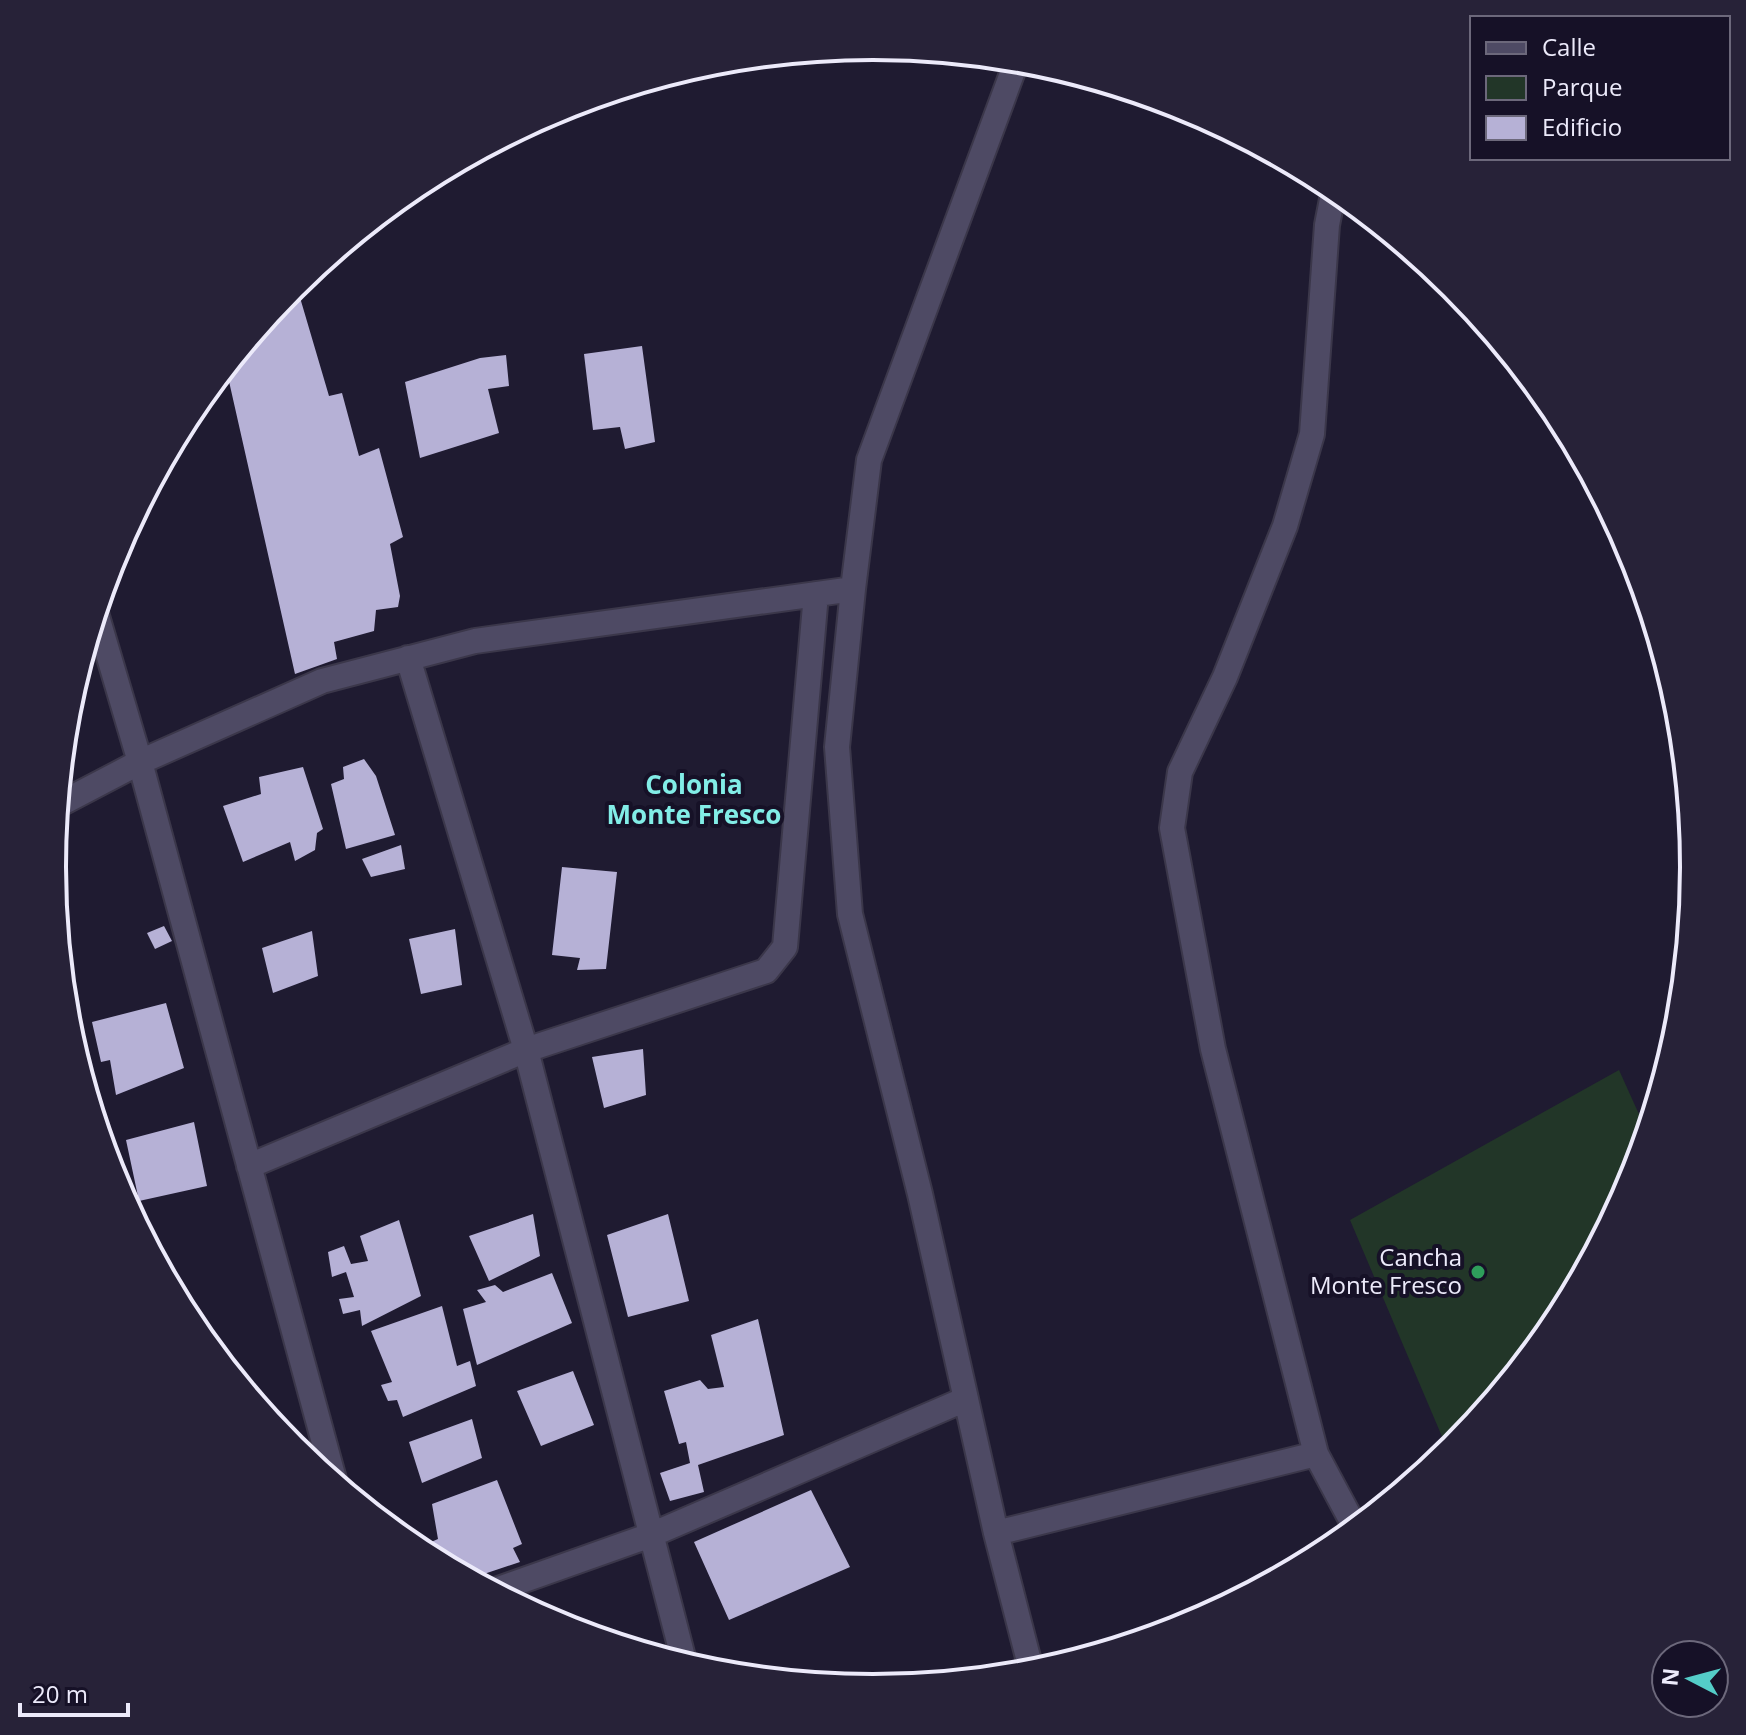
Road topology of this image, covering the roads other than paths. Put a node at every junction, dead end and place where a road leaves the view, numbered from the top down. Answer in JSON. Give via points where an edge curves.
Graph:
{"nodes":[{"id":1,"x":1012,"y":73,"type":"edge"},
{"id":2,"x":1331,"y":203,"type":"edge"},
{"id":3,"x":853,"y":589,"type":"junction"},
{"id":4,"x":816,"y":594,"type":"junction"},
{"id":5,"x":101,"y":631,"type":"edge"},
{"id":6,"x":408,"y":658,"type":"junction"},
{"id":7,"x":140,"y":762,"type":"junction"},
{"id":8,"x":68,"y":800,"type":"edge"},
{"id":9,"x":526,"y":1050,"type":"junction"},
{"id":10,"x":249,"y":1166,"type":"junction"},
{"id":11,"x":966,"y":1399,"type":"junction"},
{"id":12,"x":1316,"y":1454,"type":"junction"},
{"id":13,"x":330,"y":1465,"type":"edge"},
{"id":14,"x":1350,"y":1519,"type":"edge"},
{"id":15,"x":996,"y":1533,"type":"junction"},
{"id":16,"x":651,"y":1535,"type":"junction"},
{"id":17,"x":506,"y":1587,"type":"edge"},
{"id":18,"x":681,"y":1651,"type":"edge"},
{"id":19,"x":1029,"y":1659,"type":"edge"}],
"edges":[{"from":1,"to":3,"type":"street","via":[[869,460]]},
{"from":2,"to":12,"type":"street","via":[[1312,434],[1280,540],[1180,772],[1172,828],[1213,1049]]},
{"from":3,"to":4,"type":"street"},
{"from":3,"to":11,"type":"street","via":[[837,747],[850,914]]},
{"from":4,"to":6,"type":"street","via":[[475,641]]},
{"from":4,"to":9,"type":"street","via":[[785,947],[766,971]]},
{"from":5,"to":7,"type":"street"},
{"from":6,"to":7,"type":"street","via":[[322,681]]},
{"from":6,"to":9,"type":"street"},
{"from":7,"to":8,"type":"street"},
{"from":7,"to":10,"type":"street"},
{"from":9,"to":10,"type":"street"},
{"from":9,"to":16,"type":"street"},
{"from":10,"to":13,"type":"street"},
{"from":11,"to":15,"type":"street"},
{"from":11,"to":16,"type":"street"},
{"from":12,"to":14,"type":"street"},
{"from":12,"to":15,"type":"street"},
{"from":15,"to":19,"type":"street"},
{"from":16,"to":17,"type":"street"},
{"from":16,"to":18,"type":"street"}]}
